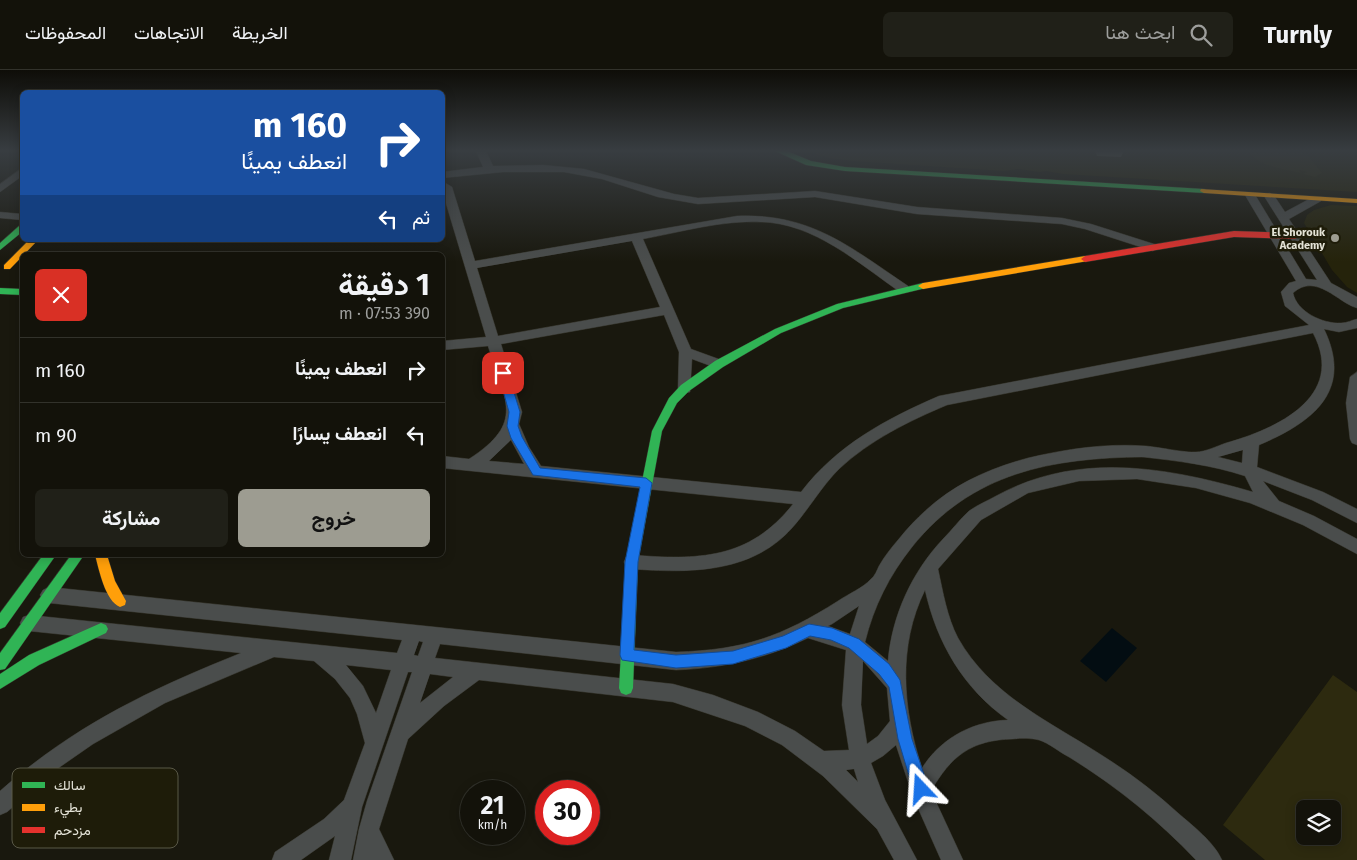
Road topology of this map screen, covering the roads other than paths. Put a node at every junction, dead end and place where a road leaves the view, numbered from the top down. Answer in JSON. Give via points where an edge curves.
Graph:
{"nodes":[{"id":1,"x":446,"y":188,"type":"edge"},
{"id":2,"x":638,"y":188,"type":"edge"},
{"id":3,"x":1189,"y":188,"type":"edge"},
{"id":4,"x":1214,"y":188,"type":"edge"},
{"id":5,"x":1250,"y":194,"type":"junction"},
{"id":6,"x":1357,"y":194,"type":"edge"},
{"id":7,"x":1269,"y":196,"type":"junction"},
{"id":8,"x":1317,"y":199,"type":"junction"},
{"id":9,"x":1357,"y":201,"type":"edge"},
{"id":10,"x":0,"y":216,"type":"edge"},
{"id":11,"x":20,"y":217,"type":"edge"},
{"id":12,"x":1283,"y":218,"type":"junction"},
{"id":13,"x":20,"y":230,"type":"edge"},
{"id":14,"x":1100,"y":230,"type":"junction"},
{"id":15,"x":1274,"y":235,"type":"junction"},
{"id":16,"x":636,"y":236,"type":"junction"},
{"id":17,"x":1295,"y":236,"type":"junction"},
{"id":18,"x":32,"y":242,"type":"edge"},
{"id":19,"x":0,"y":247,"type":"edge"},
{"id":20,"x":1153,"y":247,"type":"junction"},
{"id":21,"x":23,"y":252,"type":"edge"},
{"id":22,"x":1116,"y":253,"type":"junction"},
{"id":23,"x":20,"y":256,"type":"edge"},
{"id":24,"x":470,"y":265,"type":"junction"},
{"id":25,"x":5,"y":267,"type":"edge"},
{"id":26,"x":20,"y":270,"type":"edge"},
{"id":27,"x":0,"y":283,"type":"edge"},
{"id":28,"x":1303,"y":283,"type":"junction"},
{"id":29,"x":1328,"y":286,"type":"junction"},
{"id":30,"x":904,"y":289,"type":"junction"},
{"id":31,"x":0,"y":291,"type":"edge"},
{"id":32,"x":20,"y":292,"type":"edge"},
{"id":33,"x":1357,"y":304,"type":"edge"},
{"id":34,"x":668,"y":310,"type":"junction"},
{"id":35,"x":1315,"y":324,"type":"junction"},
{"id":36,"x":1356,"y":329,"type":"edge"},
{"id":37,"x":493,"y":341,"type":"junction"},
{"id":38,"x":445,"y":346,"type":"edge"},
{"id":39,"x":686,"y":352,"type":"junction"},
{"id":40,"x":719,"y":364,"type":"junction"},
{"id":41,"x":1357,"y":377,"type":"edge"},
{"id":42,"x":685,"y":388,"type":"junction"},
{"id":43,"x":513,"y":426,"type":"junction"},
{"id":44,"x":1357,"y":439,"type":"edge"},
{"id":45,"x":1253,"y":441,"type":"junction"},
{"id":46,"x":1195,"y":458,"type":"junction"},
{"id":47,"x":445,"y":462,"type":"edge"},
{"id":48,"x":471,"y":465,"type":"junction"},
{"id":49,"x":1249,"y":470,"type":"junction"},
{"id":50,"x":537,"y":472,"type":"junction"},
{"id":51,"x":646,"y":483,"type":"junction"},
{"id":52,"x":804,"y":499,"type":"junction"},
{"id":53,"x":1272,"y":503,"type":"junction"},
{"id":54,"x":1357,"y":516,"type":"edge"},
{"id":55,"x":1349,"y":534,"type":"edge"},
{"id":56,"x":1357,"y":547,"type":"edge"},
{"id":57,"x":49,"y":557,"type":"edge"},
{"id":58,"x":77,"y":557,"type":"edge"},
{"id":59,"x":102,"y":557,"type":"edge"},
{"id":60,"x":632,"y":562,"type":"junction"},
{"id":61,"x":929,"y":568,"type":"junction"},
{"id":62,"x":875,"y":586,"type":"junction"},
{"id":63,"x":49,"y":595,"type":"junction"},
{"id":64,"x":120,"y":601,"type":"junction"},
{"id":65,"x":0,"y":623,"type":"edge"},
{"id":66,"x":29,"y":623,"type":"junction"},
{"id":67,"x":100,"y":629,"type":"junction"},
{"id":68,"x":809,"y":630,"type":"junction"},
{"id":69,"x":413,"y":633,"type":"junction"},
{"id":70,"x":434,"y":635,"type":"junction"},
{"id":71,"x":854,"y":644,"type":"junction"},
{"id":72,"x":274,"y":648,"type":"junction"},
{"id":73,"x":318,"y":654,"type":"junction"},
{"id":74,"x":626,"y":655,"type":"junction"},
{"id":75,"x":402,"y":663,"type":"junction"},
{"id":76,"x":0,"y":664,"type":"edge"},
{"id":77,"x":423,"y":665,"type":"junction"},
{"id":78,"x":477,"y":671,"type":"junction"},
{"id":79,"x":0,"y":682,"type":"edge"},
{"id":80,"x":896,"y":685,"type":"junction"},
{"id":81,"x":626,"y":688,"type":"junction"},
{"id":82,"x":901,"y":723,"type":"junction"},
{"id":83,"x":1038,"y":730,"type":"junction"},
{"id":84,"x":400,"y":735,"type":"junction"},
{"id":85,"x":374,"y":744,"type":"junction"},
{"id":86,"x":860,"y":759,"type":"junction"},
{"id":87,"x":821,"y":761,"type":"junction"},
{"id":88,"x":44,"y":768,"type":"edge"},
{"id":89,"x":921,"y":789,"type":"junction"},
{"id":90,"x":12,"y":795,"type":"edge"},
{"id":91,"x":0,"y":805,"type":"edge"},
{"id":92,"x":352,"y":807,"type":"junction"},
{"id":93,"x":886,"y":823,"type":"junction"},
{"id":94,"x":369,"y":829,"type":"junction"},
{"id":95,"x":283,"y":860,"type":"edge"},
{"id":96,"x":340,"y":860,"type":"edge"},
{"id":97,"x":364,"y":860,"type":"edge"},
{"id":98,"x":383,"y":860,"type":"edge"},
{"id":99,"x":906,"y":860,"type":"edge"},
{"id":100,"x":952,"y":860,"type":"edge"},
{"id":101,"x":1211,"y":860,"type":"edge"}],
"edges":[{"from":1,"to":24,"type":"street"},
{"from":2,"to":14,"type":"street","via":[[696,201],[815,194],[896,208],[1053,220]]},
{"from":3,"to":5,"type":"street"},
{"from":4,"to":6,"type":"street"},
{"from":5,"to":7,"type":"street"},
{"from":5,"to":15,"type":"street"},
{"from":7,"to":8,"type":"street"},
{"from":7,"to":12,"type":"street"},
{"from":8,"to":9,"type":"street"},
{"from":8,"to":12,"type":"street"},
{"from":10,"to":11,"type":"street"},
{"from":12,"to":17,"type":"street"},
{"from":13,"to":19,"type":"street"},
{"from":14,"to":20,"type":"street"},
{"from":14,"to":22,"type":"street"},
{"from":15,"to":17,"type":"street"},
{"from":15,"to":20,"type":"street","via":[[1234,234]]},
{"from":15,"to":28,"type":"street"},
{"from":16,"to":24,"type":"street"},
{"from":16,"to":30,"type":"street","via":[[749,218],[786,220],[820,233]]},
{"from":16,"to":34,"type":"street"},
{"from":17,"to":29,"type":"street"},
{"from":18,"to":21,"type":"street"},
{"from":20,"to":22,"type":"street"},
{"from":22,"to":30,"type":"street"},
{"from":23,"to":25,"type":"street"},
{"from":24,"to":37,"type":"street"},
{"from":25,"to":26,"type":"street"},
{"from":25,"to":27,"type":"street"},
{"from":28,"to":29,"type":"street"},
{"from":28,"to":35,"type":"street","via":[[1290,288],[1286,297],[1295,309]]},
{"from":29,"to":33,"type":"street"},
{"from":30,"to":40,"type":"street","via":[[808,317]]},
{"from":31,"to":32,"type":"street"},
{"from":34,"to":37,"type":"street"},
{"from":34,"to":39,"type":"street"},
{"from":35,"to":36,"type":"street"},
{"from":35,"to":45,"type":"street","via":[[1330,360],[1330,376],[1322,392],[1295,421],[1276,433]]},
{"from":35,"to":52,"type":"street","via":[[944,400],[901,419],[861,444],[836,463]]},
{"from":37,"to":38,"type":"street"},
{"from":37,"to":43,"type":"street","via":[[513,406]]},
{"from":39,"to":40,"type":"street"},
{"from":39,"to":42,"type":"street"},
{"from":40,"to":42,"type":"street"},
{"from":41,"to":44,"type":"street","via":[[1353,402]]},
{"from":42,"to":51,"type":"street","via":[[664,415],[657,431]]},
{"from":43,"to":48,"type":"street","via":[[496,447]]},
{"from":43,"to":50,"type":"street","via":[[522,449]]},
{"from":45,"to":46,"type":"street"},
{"from":45,"to":49,"type":"street"},
{"from":46,"to":49,"type":"street"},
{"from":46,"to":62,"type":"street","via":[[1129,452],[1093,453],[1058,457],[994,475],[962,490],[938,508],[895,556]]},
{"from":47,"to":48,"type":"street"},
{"from":48,"to":50,"type":"street"},
{"from":49,"to":53,"type":"street","via":[[1261,492]]},
{"from":49,"to":54,"type":"street","via":[[1311,493]]},
{"from":50,"to":51,"type":"street"},
{"from":51,"to":52,"type":"street"},
{"from":51,"to":60,"type":"street"},
{"from":52,"to":60,"type":"street","via":[[776,534],[732,557],[706,564],[679,566]]},
{"from":53,"to":55,"type":"street"},
{"from":53,"to":61,"type":"street","via":[[1207,484],[1163,476],[1130,473],[1045,481],[986,507],[945,544]]},
{"from":55,"to":56,"type":"street"},
{"from":57,"to":65,"type":"street"},
{"from":58,"to":63,"type":"street"},
{"from":59,"to":64,"type":"street","via":[[109,582]]},
{"from":60,"to":74,"type":"street"},
{"from":61,"to":80,"type":"street","via":[[914,592],[904,620]]},
{"from":61,"to":83,"type":"street","via":[[941,622],[968,669],[1011,712]]},
{"from":62,"to":68,"type":"street"},
{"from":62,"to":71,"type":"street"},
{"from":63,"to":64,"type":"street"},
{"from":63,"to":66,"type":"street"},
{"from":64,"to":69,"type":"street"},
{"from":66,"to":67,"type":"street"},
{"from":66,"to":76,"type":"street"},
{"from":67,"to":72,"type":"street"},
{"from":67,"to":79,"type":"street","via":[[34,660]]},
{"from":68,"to":71,"type":"street","via":[[832,634]]},
{"from":68,"to":74,"type":"street","via":[[777,645],[733,658],[676,661]]},
{"from":69,"to":70,"type":"street"},
{"from":69,"to":75,"type":"street"},
{"from":70,"to":74,"type":"street"},
{"from":70,"to":77,"type":"street"},
{"from":71,"to":80,"type":"street","via":[[877,662]]},
{"from":71,"to":86,"type":"street","via":[[850,698]]},
{"from":72,"to":73,"type":"street"},
{"from":72,"to":88,"type":"street","via":[[143,704],[103,726]]},
{"from":73,"to":75,"type":"street"},
{"from":73,"to":85,"type":"street","via":[[339,669],[356,689],[368,714]]},
{"from":74,"to":81,"type":"street"},
{"from":75,"to":77,"type":"street"},
{"from":75,"to":85,"type":"street"},
{"from":77,"to":78,"type":"street"},
{"from":77,"to":84,"type":"street"},
{"from":78,"to":81,"type":"street"},
{"from":78,"to":84,"type":"street","via":[[437,700]]},
{"from":80,"to":82,"type":"street"},
{"from":81,"to":87,"type":"street","via":[[673,693],[734,711],[778,733]]},
{"from":82,"to":86,"type":"street","via":[[891,738]]},
{"from":82,"to":89,"type":"street"},
{"from":83,"to":89,"type":"street","via":[[1004,728],[966,738],[948,750],[932,767]]},
{"from":83,"to":101,"type":"street","via":[[1118,777],[1157,808]]},
{"from":84,"to":94,"type":"street"},
{"from":85,"to":92,"type":"street"},
{"from":86,"to":87,"type":"street"},
{"from":86,"to":93,"type":"street","via":[[870,791]]},
{"from":87,"to":93,"type":"street"},
{"from":89,"to":100,"type":"street"},
{"from":90,"to":91,"type":"street"},
{"from":92,"to":95,"type":"street"},
{"from":92,"to":96,"type":"street"},
{"from":93,"to":99,"type":"street"},
{"from":94,"to":97,"type":"street"},
{"from":94,"to":98,"type":"street"}]}
